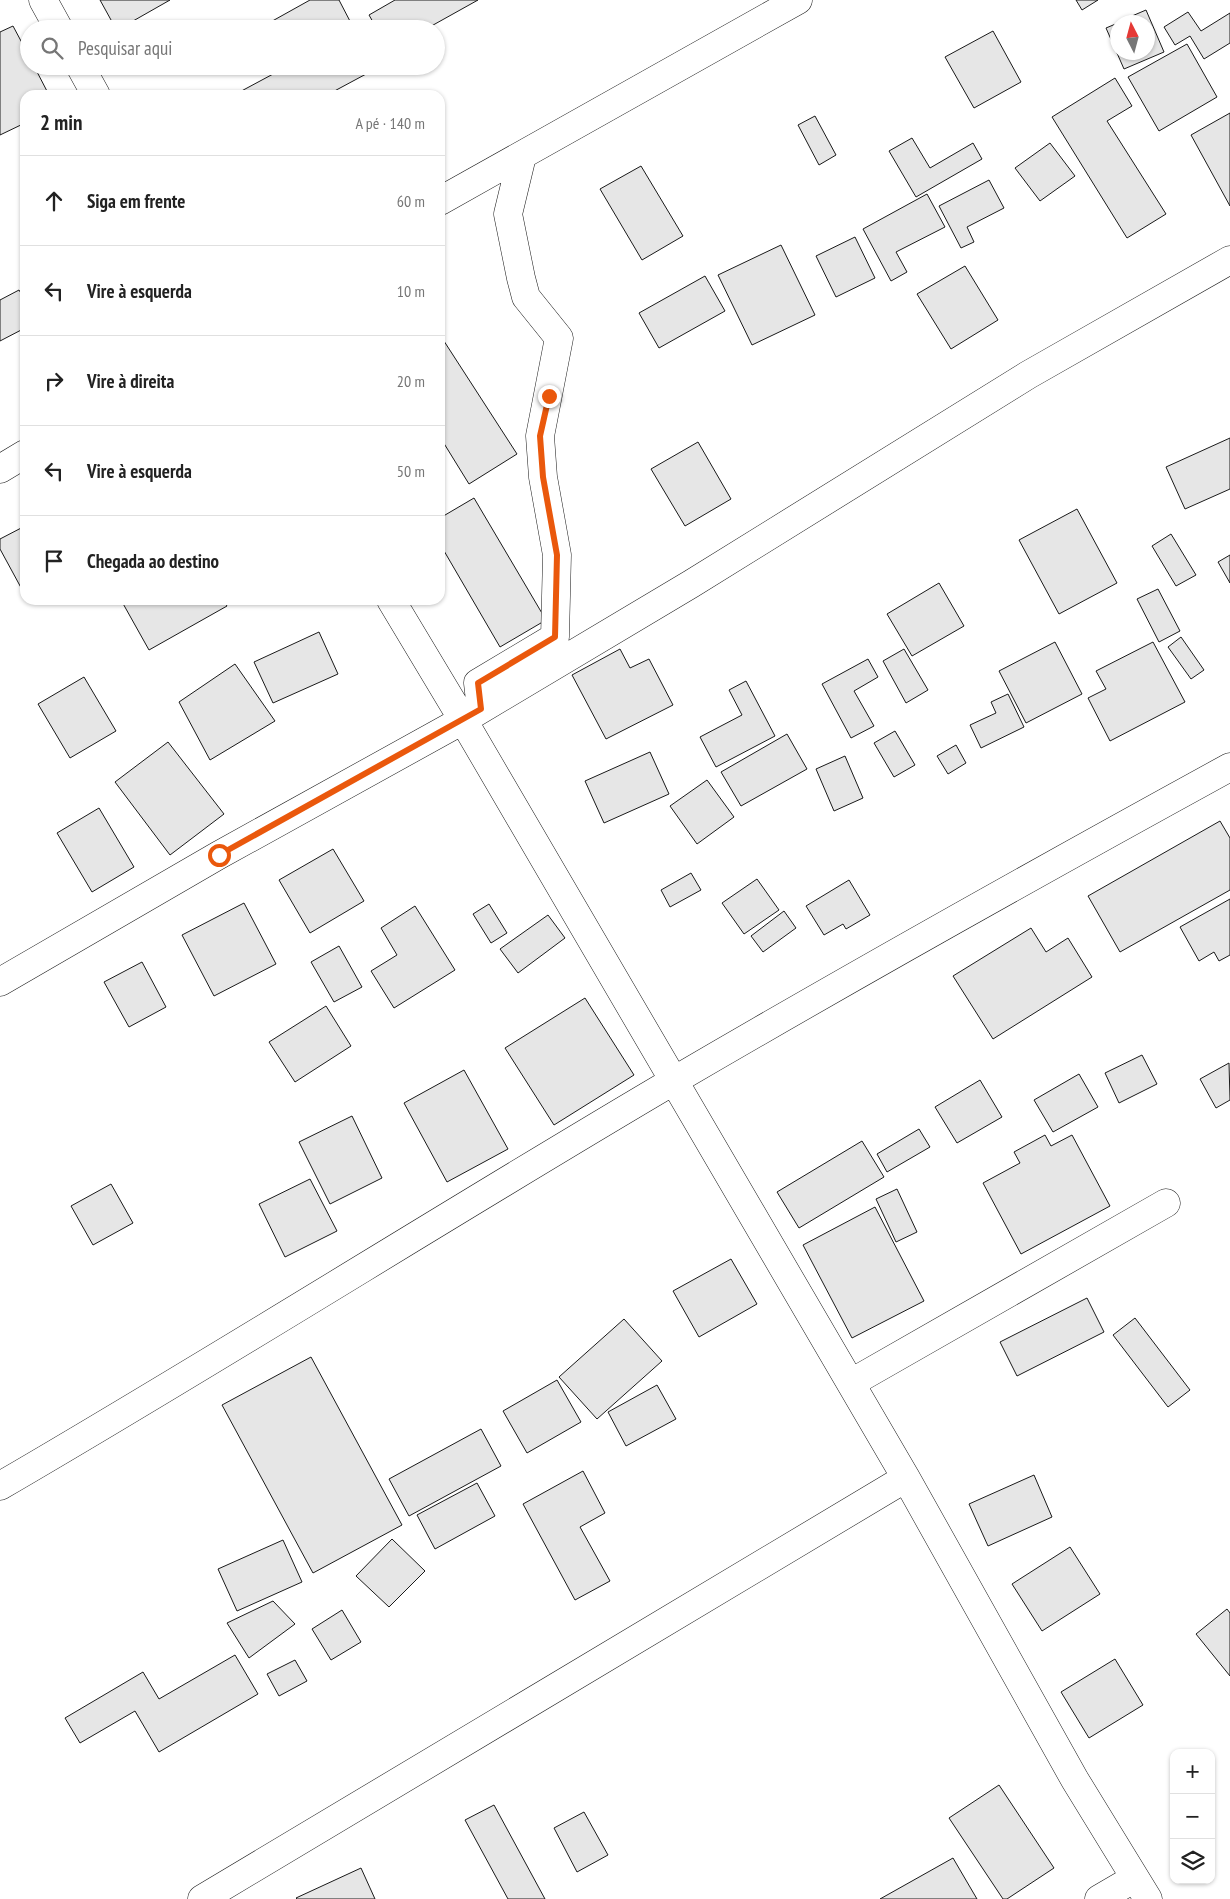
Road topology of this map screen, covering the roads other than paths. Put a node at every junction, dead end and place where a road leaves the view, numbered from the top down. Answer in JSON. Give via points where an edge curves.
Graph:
{"nodes":[{"id":1,"x":43,"y":0,"type":"edge"},
{"id":2,"x":798,"y":0,"type":"edge"},
{"id":3,"x":54,"y":20,"type":"edge"},
{"id":4,"x":85,"y":75,"type":"edge"},
{"id":5,"x":93,"y":90,"type":"edge"},
{"id":6,"x":522,"y":156,"type":"junction"},
{"id":7,"x":445,"y":198,"type":"edge"},
{"id":8,"x":1230,"y":260,"type":"edge"},
{"id":9,"x":20,"y":457,"type":"edge"},
{"id":10,"x":0,"y":469,"type":"edge"},
{"id":11,"x":395,"y":605,"type":"edge"},
{"id":12,"x":472,"y":714,"type":"junction"},
{"id":13,"x":1230,"y":767,"type":"edge"},
{"id":14,"x":0,"y":982,"type":"edge"},
{"id":15,"x":674,"y":1081,"type":"junction"},
{"id":16,"x":1166,"y":1203,"type":"dead end"},
{"id":17,"x":852,"y":1383,"type":"junction"},
{"id":18,"x":906,"y":1478,"type":"junction"},
{"id":19,"x":0,"y":1486,"type":"edge"},
{"id":20,"x":1142,"y":1889,"type":"edge"},
{"id":21,"x":202,"y":1899,"type":"edge"},
{"id":22,"x":1099,"y":1899,"type":"edge"}],
"edges":[{"from":1,"to":3,"type":"street"},
{"from":2,"to":6,"type":"street"},
{"from":4,"to":5,"type":"street"},
{"from":6,"to":7,"type":"street"},
{"from":6,"to":12,"type":"street","via":[[508,214],[521,278],[526,297],[559,338],[540,436],[543,477],[557,555],[555,637],[478,683]]},
{"from":8,"to":12,"type":"street","via":[[1028,375],[692,584]]},
{"from":9,"to":10,"type":"street"},
{"from":11,"to":12,"type":"street"},
{"from":12,"to":14,"type":"street"},
{"from":12,"to":15,"type":"street"},
{"from":13,"to":15,"type":"street"},
{"from":15,"to":17,"type":"street"},
{"from":15,"to":19,"type":"street"},
{"from":16,"to":17,"type":"street"},
{"from":17,"to":18,"type":"street"},
{"from":18,"to":20,"type":"street","via":[[1075,1780]]},
{"from":18,"to":21,"type":"street"},
{"from":20,"to":22,"type":"street"}]}
